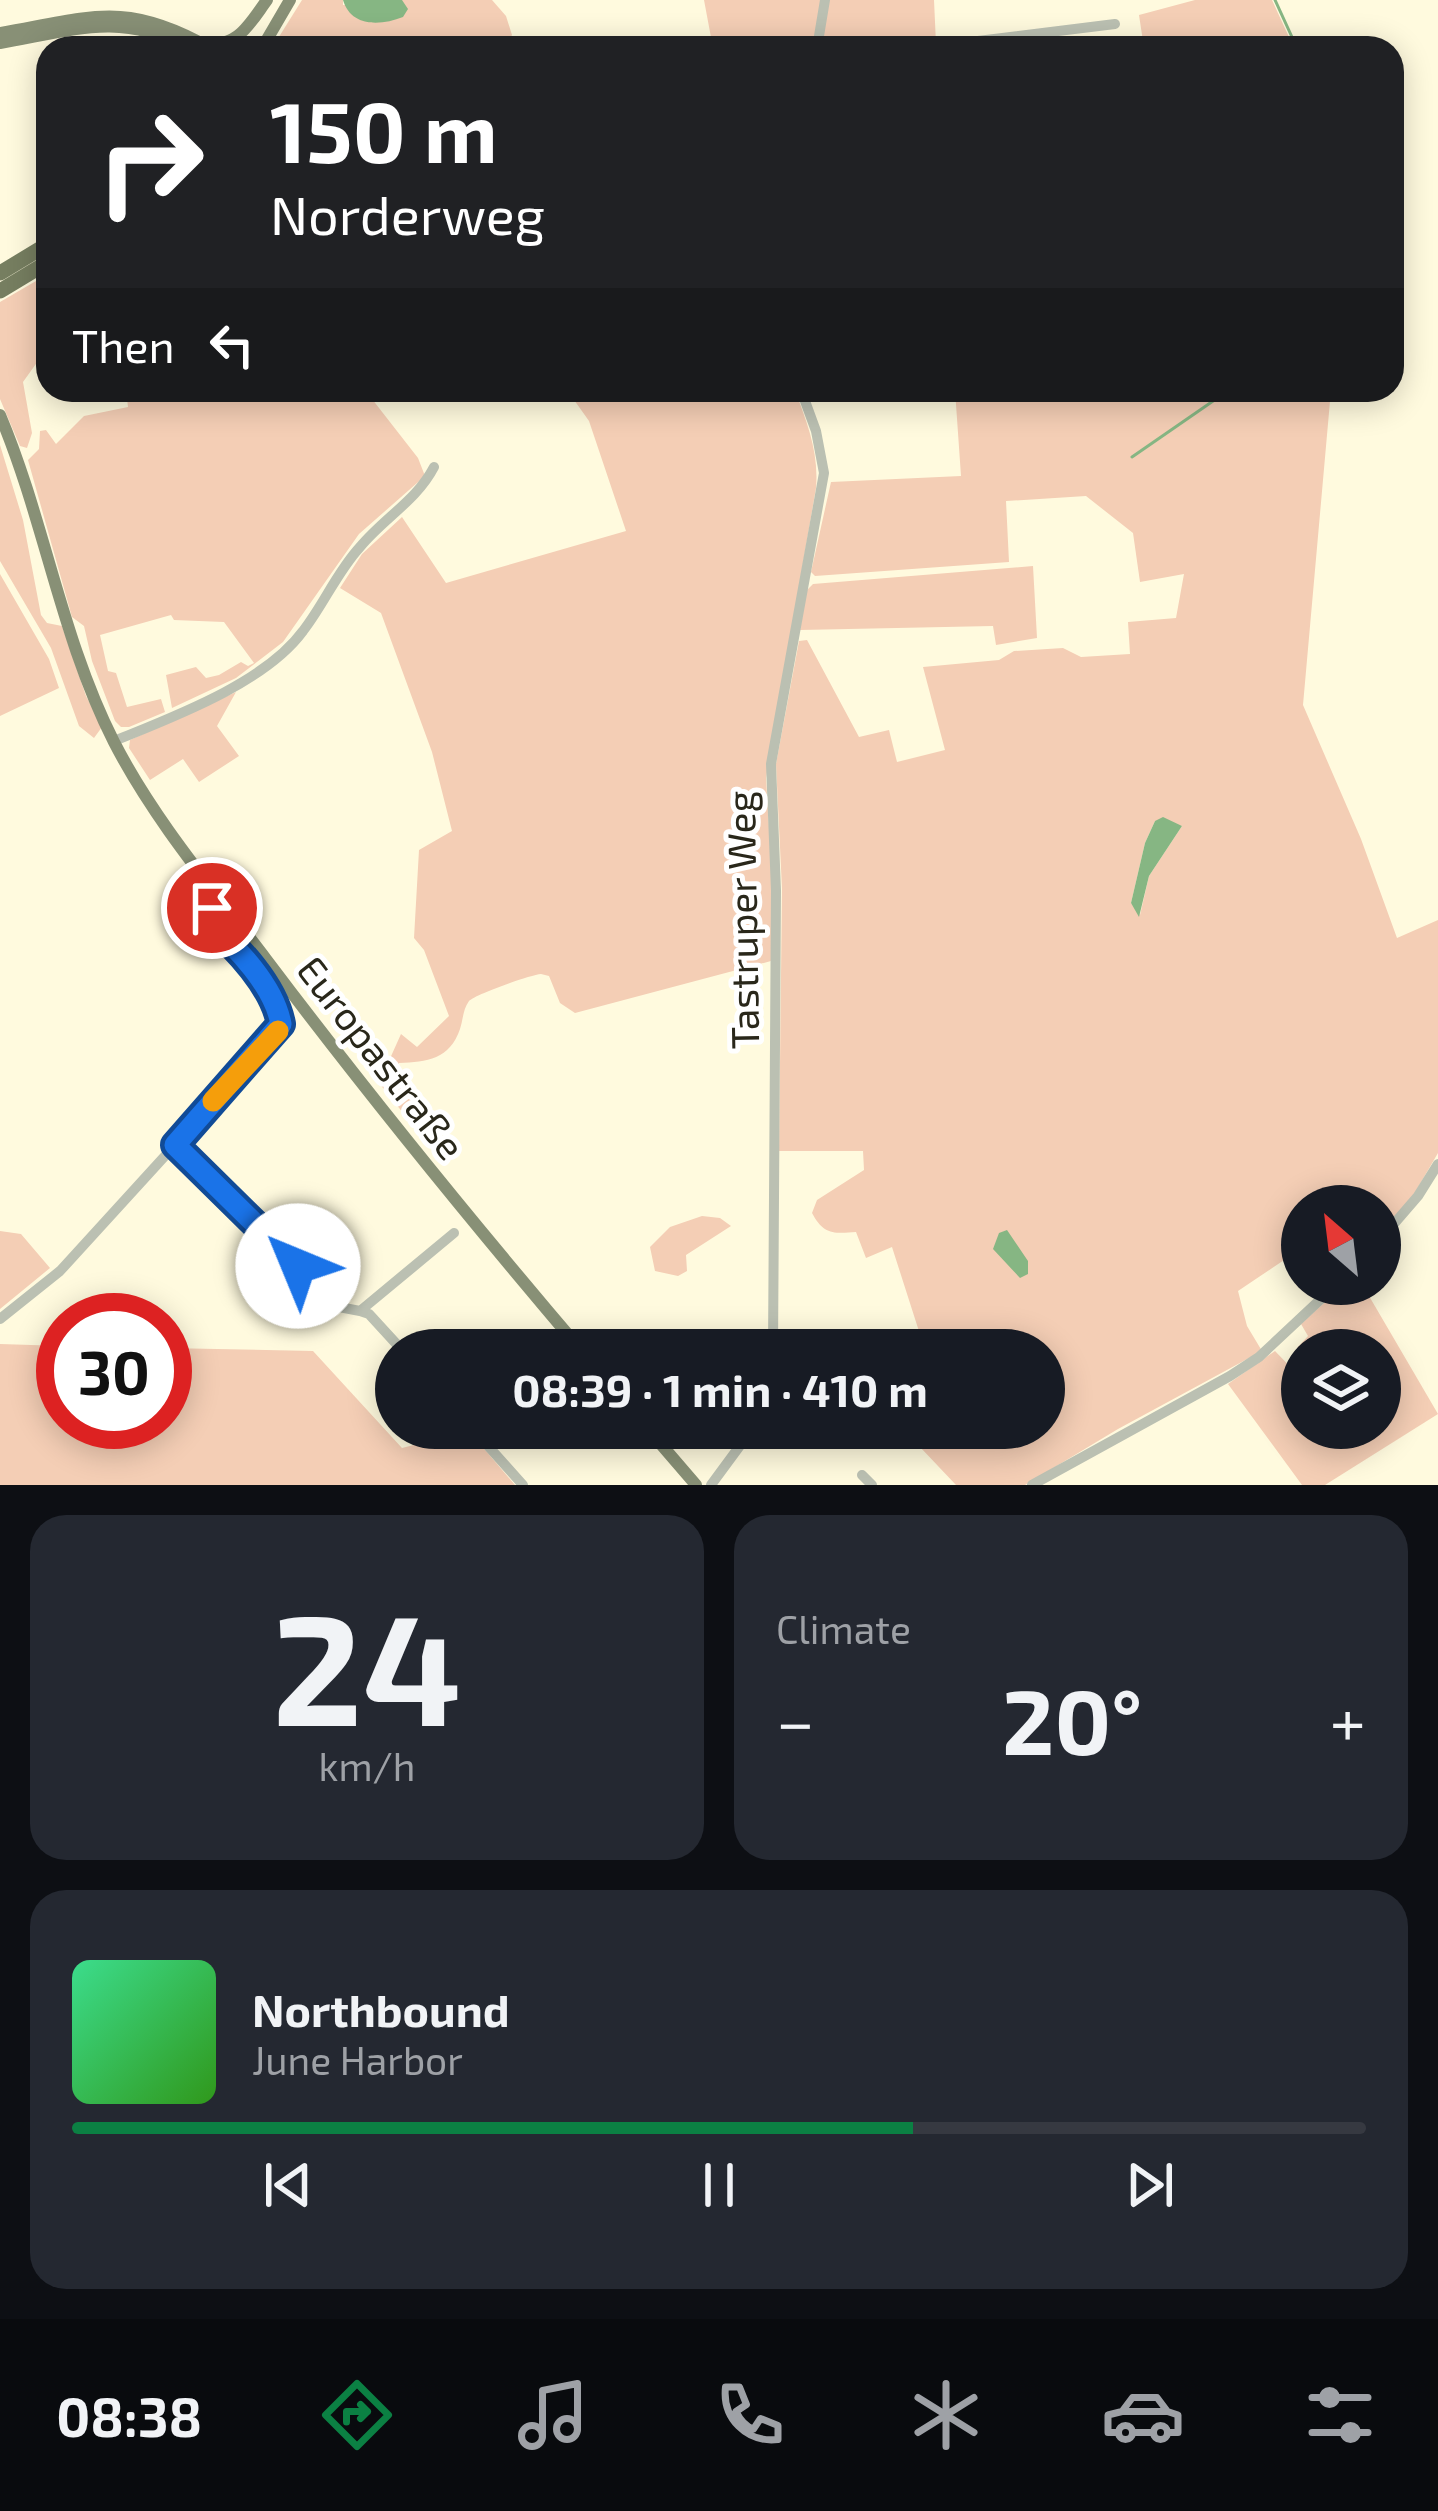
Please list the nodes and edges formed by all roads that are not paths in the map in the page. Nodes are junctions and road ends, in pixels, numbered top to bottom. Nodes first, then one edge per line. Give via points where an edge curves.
1 (268, 0) edge
2 (290, 0) edge
3 (825, 0) edge
4 (1115, 24) dead end
5 (0, 33) edge
6 (44, 36) edge
7 (162, 36) edge
8 (190, 36) edge
9 (238, 36) edge
10 (246, 36) edge
11 (269, 36) edge
12 (819, 36) edge
13 (1018, 36) edge
14 (36, 38) edge
15 (0, 44) edge
16 (36, 251) edge
17 (36, 269) edge
18 (0, 273) edge
19 (0, 291) edge
20 (805, 402) edge
21 (0, 415) edge
22 (434, 467) dead end
23 (114, 741) junction
24 (220, 899) junction
25 (175, 1145) junction
26 (1438, 1164) edge
27 (1401, 1212) edge
28 (454, 1233) dead end
29 (1315, 1305) edge
30 (360, 1310) junction
31 (0, 1318) edge
32 (383, 1329) edge
33 (562, 1329) edge
34 (773, 1329) edge
35 (491, 1449) edge
36 (665, 1449) edge
37 (738, 1449) edge
38 (523, 1485) edge
39 (696, 1485) edge
40 (711, 1485) edge
41 (1032, 1485) edge

1 - 9 main road
1 - 10 main road
2 - 11 main road
3 - 12 street
4 - 13 street
5 - 8 main road via 131,13
6 - 7 main road via 129,25
14 - 15 main road
16 - 18 highway
17 - 19 highway
20 - 34 street, Tastruper Weg via 823,494 772,764
21 - 23 main road, Europastraße via 81,667
22 - 23 street via 422,489 357,549 283,654 248,679
23 - 24 main road, Europastraße
24 - 25 street via 208,923 233,942 281,1024
24 - 33 main road, Europastraße
25 - 30 street via 339,1307
25 - 31 street via 59,1271
26 - 27 street
28 - 30 street
29 - 41 street via 1230,1376
30 - 32 street
35 - 38 street
36 - 39 main road
37 - 40 street

